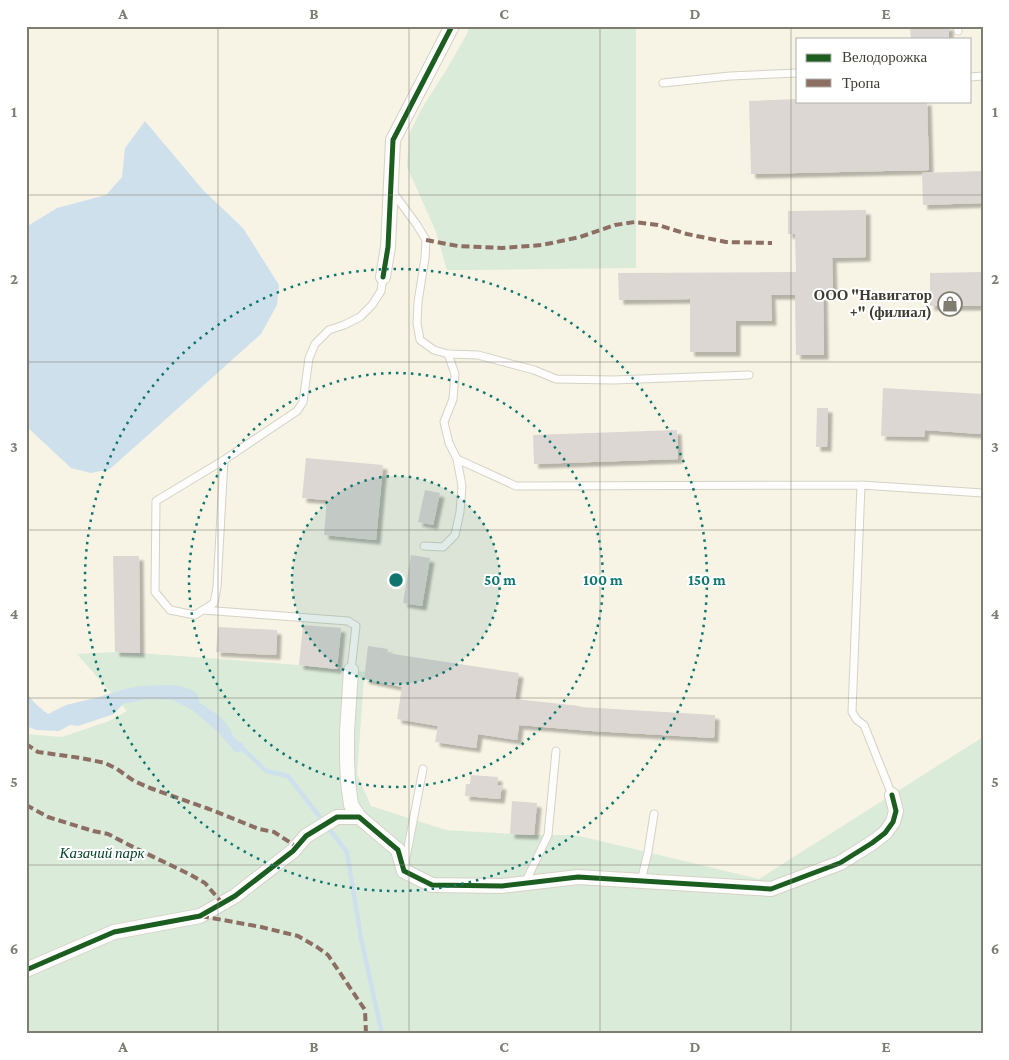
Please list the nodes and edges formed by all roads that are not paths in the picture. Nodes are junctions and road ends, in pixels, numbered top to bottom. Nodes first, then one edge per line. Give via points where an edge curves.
1 (452, 26) edge
2 (796, 73) edge
3 (663, 83) dead end
4 (390, 189) junction
5 (383, 277) joint
6 (448, 354) junction
7 (749, 375) dead end
8 (457, 459) junction
9 (224, 460) junction
10 (861, 485) junction
11 (983, 493) edge
12 (424, 546) dead end
13 (203, 610) junction
14 (351, 670) joint
15 (556, 752) dead end
16 (423, 769) dead end
17 (892, 795) joint
18 (654, 814) dead end
19 (359, 817) junction
20 (404, 870) junction
21 (641, 882) junction
22 (525, 883) junction
23 (26, 970) edge

1 - 4 street via 393,140
2 - 3 lane
4 - 5 street via 388,247
4 - 6 lane via 426,240 418,302 420,340 434,350
5 - 9 lane via 381,291 360,317 329,330 315,344 309,358 303,402 297,411
6 - 7 lane via 478,356 556,379
6 - 8 lane via 455,374 453,399 444,422
8 - 10 lane via 516,486
8 - 12 lane via 462,486 455,535 443,547
9 - 13 lane via 217,587 214,604
9 - 13 lane via 156,501 154,592 170,610 195,614
10 - 11 lane
10 - 17 lane via 852,712 864,725
13 - 14 lane via 348,621 356,626
14 - 19 street via 348,782 351,805
15 - 22 lane via 548,835
16 - 20 lane
17 - 21 street via 896,811 893,822 879,838 840,863 771,889
18 - 21 lane
19 - 20 street via 398,850
19 - 23 street via 337,817 306,836 293,851 235,896 200,916 114,932
20 - 22 street via 432,885 502,886
21 - 22 street via 578,877

